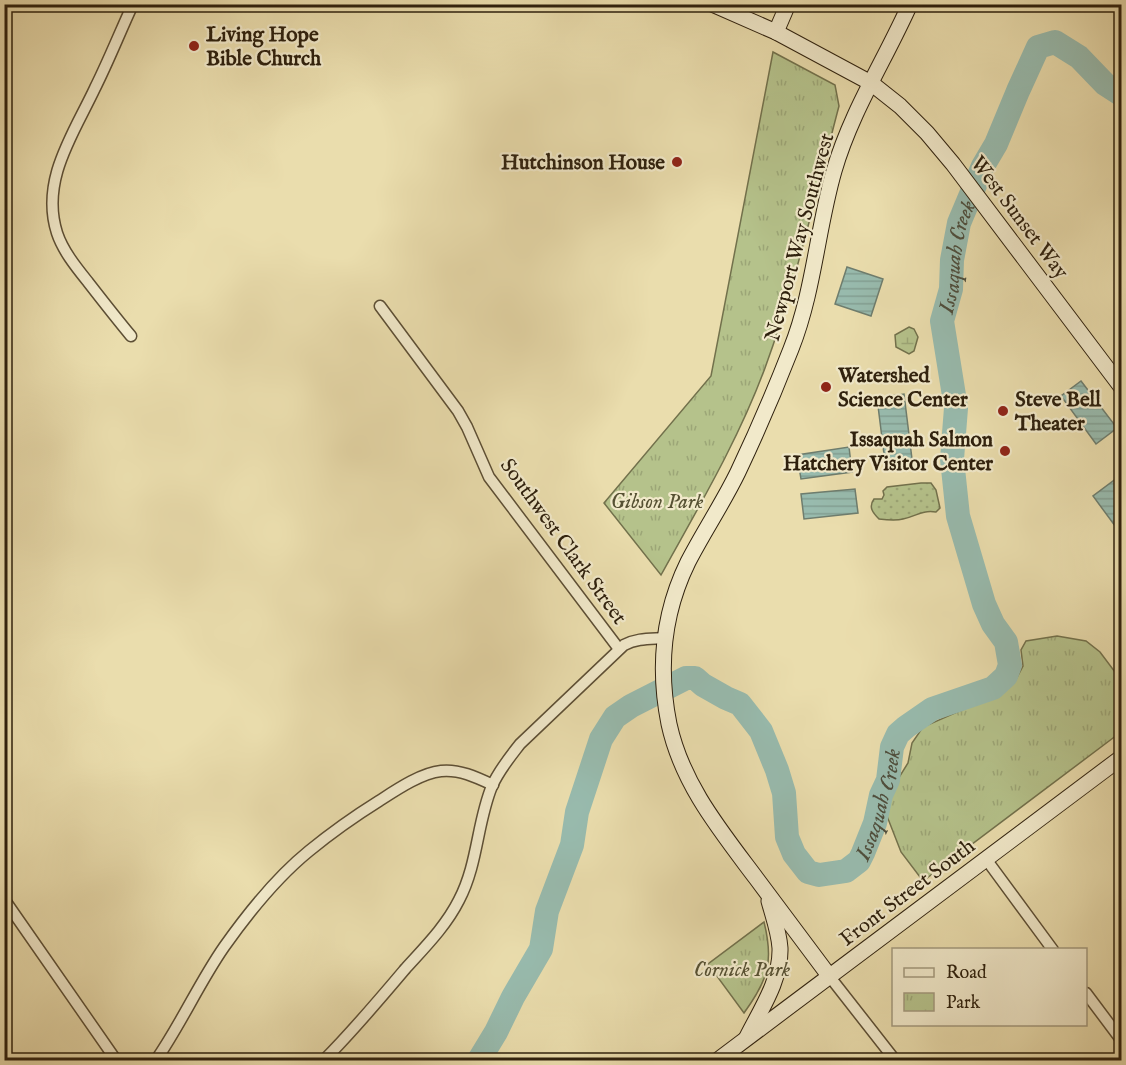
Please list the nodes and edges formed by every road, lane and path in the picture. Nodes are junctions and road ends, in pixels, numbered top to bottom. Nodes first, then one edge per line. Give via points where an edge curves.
1 (133, 4) edge
2 (712, 4) edge
3 (788, 4) edge
4 (910, 4) edge
5 (776, 32) junction
6 (871, 83) junction
7 (380, 306) dead end
8 (130, 336) dead end
9 (1122, 388) edge
10 (664, 638) junction
11 (619, 650) junction
12 (1122, 757) edge
13 (493, 785) junction
14 (986, 859) junction
15 (767, 892) junction
16 (4, 899) edge
17 (1052, 948) edge
18 (830, 977) junction
19 (1087, 994) edge
20 (745, 1040) junction
21 (1122, 1041) edge
22 (116, 1060) edge
23 (156, 1060) edge
24 (324, 1060) edge
25 (718, 1060) edge
26 (895, 1060) edge

1 - 8 street via 60,159 51,198 57,234 65,251
2 - 5 street, West Sunset Way
3 - 5 street
4 - 6 street, Newport Way Southwest
5 - 6 street, West Sunset Way
6 - 9 street, West Sunset Way via 900,105 937,144
6 - 10 street, Newport Way Southwest via 834,170 807,297 792,346 737,474 687,564
7 - 11 street, Southwest Clark Street via 458,411 489,477
10 - 11 street via 635,640
10 - 15 street, Newport Way Southwest via 666,708 688,779 706,811
11 - 13 street via 520,744
12 - 14 street, Front Street South
13 - 23 street via 452,770 429,774 394,791 308,852 243,920
13 - 24 street via 473,861 450,916
14 - 17 street
14 - 18 street, Front Street South
15 - 18 street, Newport Way Southwest
15 - 20 street via 779,939 779,963 772,987
16 - 22 street
18 - 20 street, Front Street South
18 - 26 street
19 - 21 street
20 - 25 street, Front Street South

